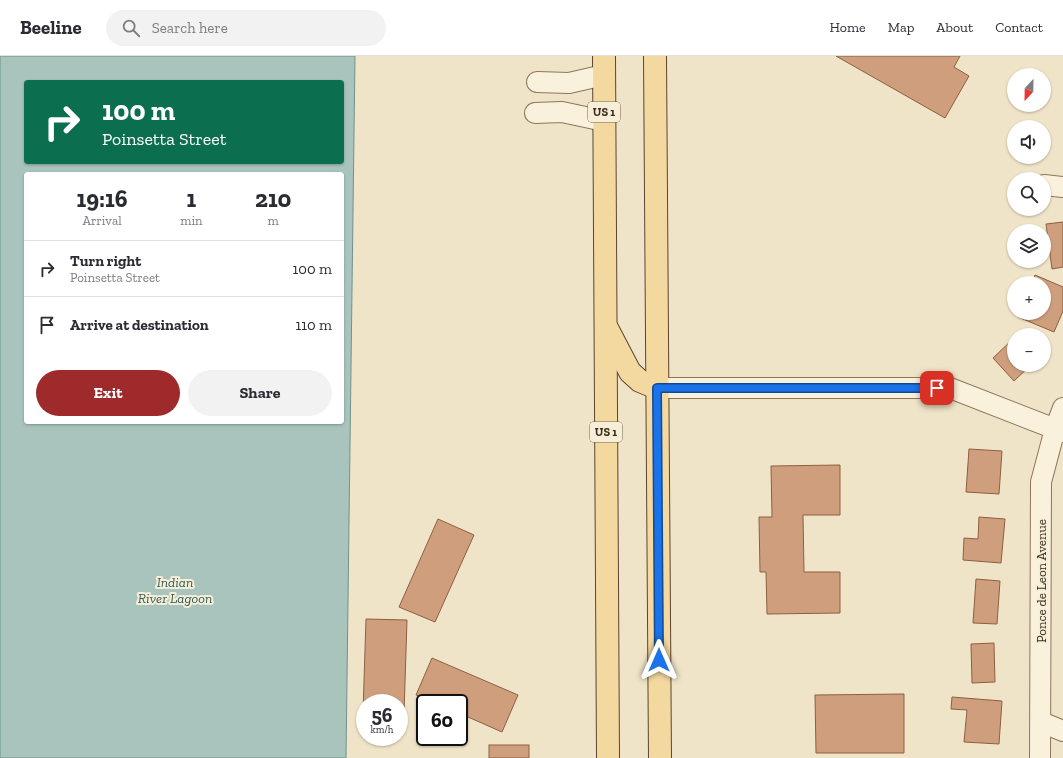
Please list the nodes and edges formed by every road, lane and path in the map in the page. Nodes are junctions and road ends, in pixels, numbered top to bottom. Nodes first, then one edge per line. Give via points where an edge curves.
1 (655, 56) edge
2 (604, 66) edge
3 (537, 82) dead end
4 (535, 113) dead end
5 (604, 121) junction
6 (1051, 186) edge
7 (1063, 187) edge
8 (606, 326) junction
9 (657, 388) junction
10 (1063, 408) edge
11 (1059, 430) edge
12 (1041, 722) junction
13 (1063, 731) edge
14 (608, 758) edge
15 (660, 758) edge
16 (1040, 758) edge

1 - 9 main road
2 - 3 street via 569,83
2 - 5 main road, US 1
4 - 5 street via 562,112
5 - 8 main road, US 1
6 - 7 street
8 - 9 main road via 630,372 640,381
8 - 14 main road, US 1
9 - 11 street via 950,388
9 - 15 main road
10 - 11 street, Ponce de Leon Avenue
11 - 12 street, Ponce de Leon Avenue via 1040,482
12 - 13 street
12 - 16 street, Ponce de Leon Avenue

